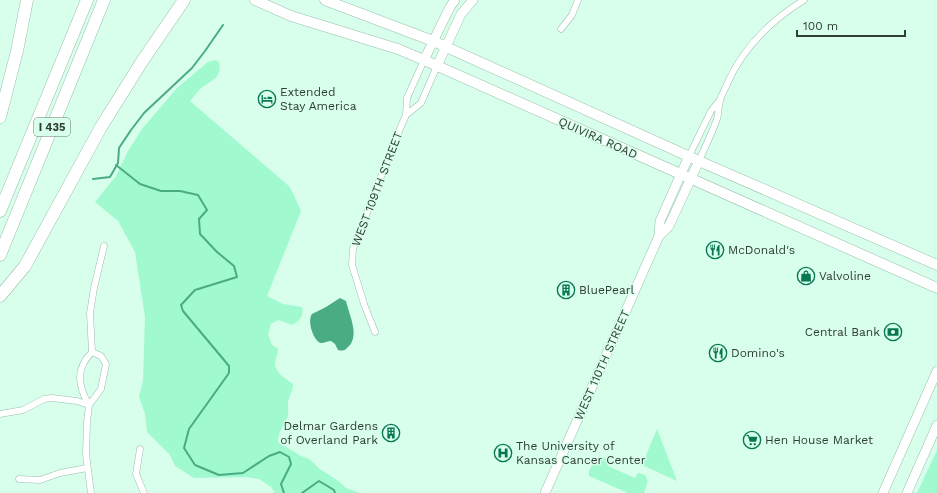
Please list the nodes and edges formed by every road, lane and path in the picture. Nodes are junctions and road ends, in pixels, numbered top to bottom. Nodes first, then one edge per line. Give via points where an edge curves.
1 (27, 0) edge
2 (87, 0) edge
3 (104, 0) edge
4 (184, 0) edge
5 (255, 0) edge
6 (325, 0) edge
7 (473, 0) edge
8 (578, 0) edge
9 (804, 0) edge
10 (452, 3) edge
11 (461, 14) junction
12 (562, 29) dead end
13 (433, 41) junction
14 (446, 47) junction
15 (424, 60) junction
16 (437, 66) junction
17 (719, 101) junction
18 (406, 116) junction
19 (0, 117) edge
20 (689, 156) junction
21 (699, 161) junction
22 (686, 176) junction
23 (0, 210) edge
24 (104, 246) dead end
25 (0, 254) edge
26 (937, 265) edge
27 (937, 288) edge
28 (0, 296) edge
29 (375, 332) dead end
30 (92, 352) junction
31 (937, 371) edge
32 (89, 405) junction
33 (0, 414) edge
34 (937, 425) edge
35 (140, 449) dead end
36 (87, 468) junction
37 (19, 479) dead end
38 (91, 493) edge
39 (144, 493) edge
40 (544, 493) edge
41 (883, 493) edge
42 (907, 493) edge

1 - 19 highway
2 - 23 highway, I 435
3 - 25 highway, I 435
4 - 28 highway via 101,127 25,266
5 - 15 main road, QUIVIRA ROAD via 291,16 398,49
6 - 13 main road, QUIVIRA ROAD
7 - 11 street, WEST 109TH STREET
8 - 12 street
9 - 17 street, WEST 110TH STREET via 787,10 756,38 736,66
10 - 11 street
10 - 13 street, WEST 109TH STREET
11 - 14 street, WEST 109TH STREET
13 - 14 main road, QUIVIRA ROAD
13 - 15 street, WEST 109TH STREET
14 - 16 street, WEST 109TH STREET
14 - 20 main road, QUIVIRA ROAD
15 - 16 main road, QUIVIRA ROAD
15 - 18 street, WEST 109TH STREET via 407,98
16 - 18 street, WEST 109TH STREET via 421,103
16 - 22 main road, QUIVIRA ROAD
17 - 20 street, WEST 110TH STREET via 710,111
17 - 21 street, WEST 110TH STREET via 718,118
18 - 29 street, WEST 109TH STREET via 353,248 352,265
20 - 21 main road, QUIVIRA ROAD
20 - 22 street, WEST 110TH STREET
21 - 22 street, WEST 110TH STREET
21 - 26 main road, QUIVIRA ROAD
22 - 27 main road, QUIVIRA ROAD
22 - 40 street, WEST 110TH STREET via 660,221 659,236
24 - 30 street via 90,313
30 - 32 street via 84,360 80,386
30 - 32 street via 102,356 106,364 101,388
31 - 41 street
32 - 33 street via 52,398 44,399 23,410
32 - 36 street
34 - 42 street
35 - 39 street via 136,474
36 - 37 street via 40,480
36 - 38 street

